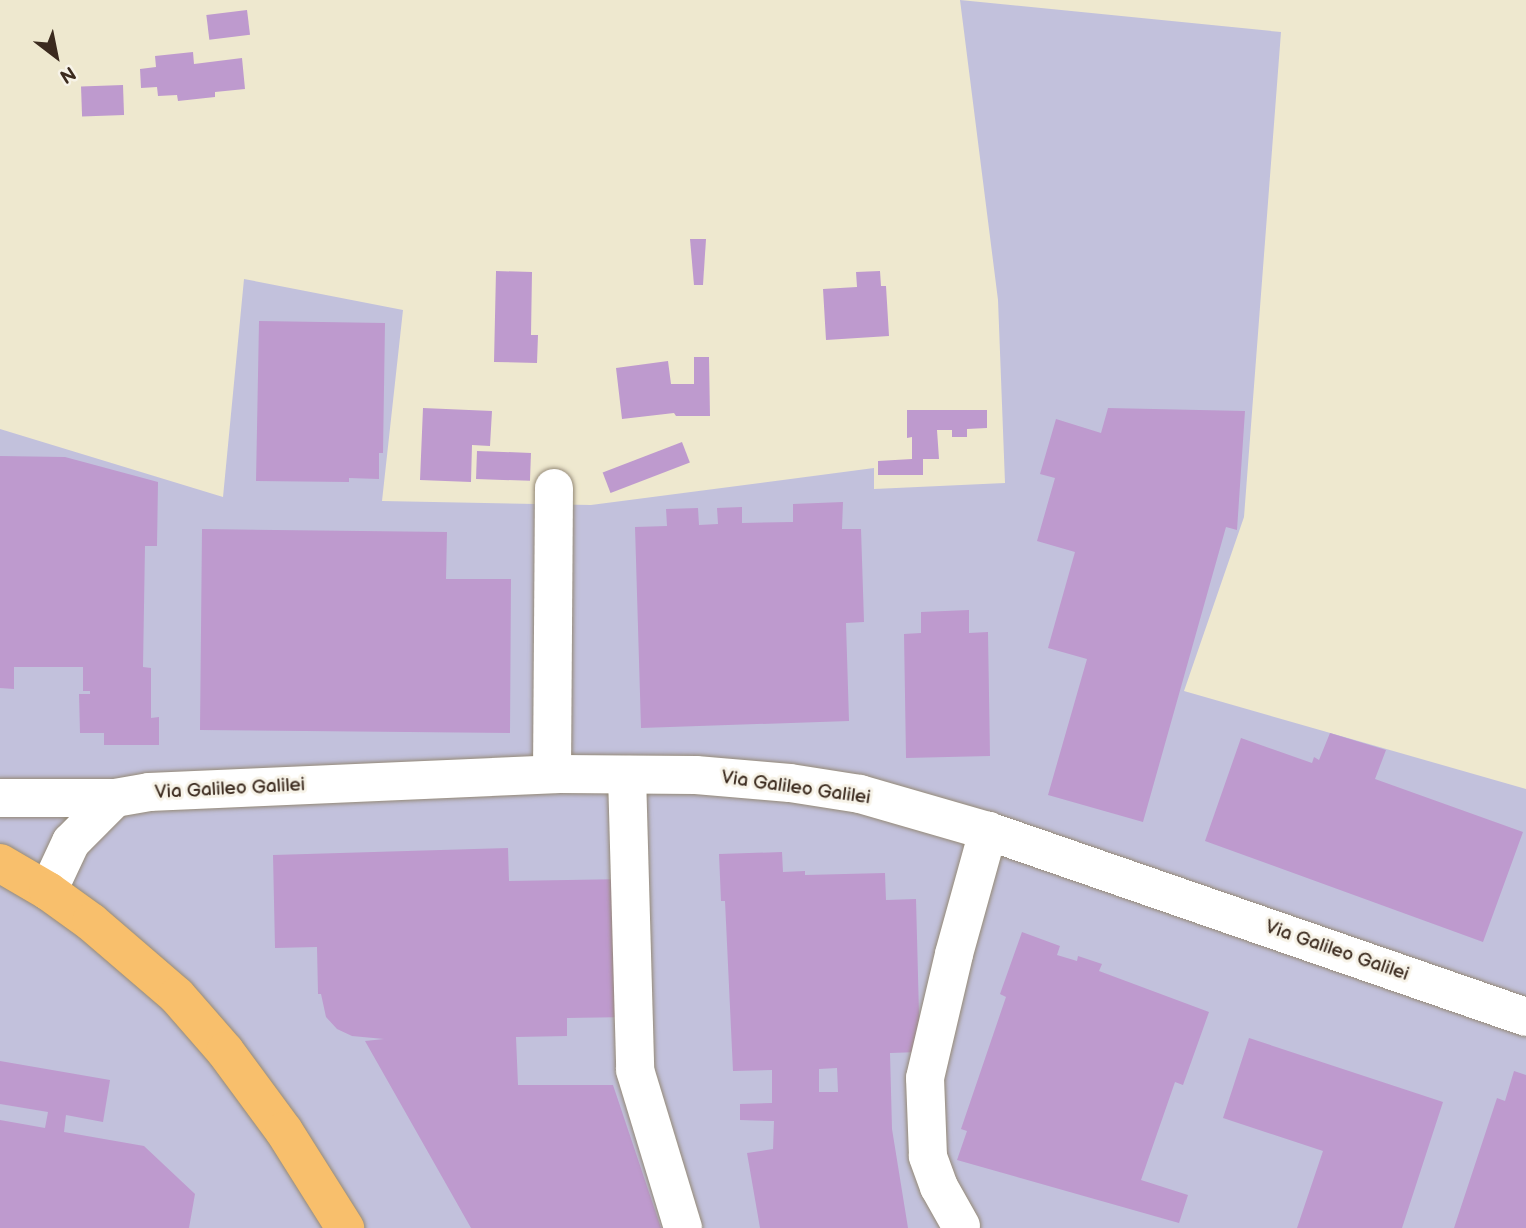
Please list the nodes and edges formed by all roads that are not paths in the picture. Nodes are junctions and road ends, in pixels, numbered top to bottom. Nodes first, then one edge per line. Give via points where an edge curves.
1 (554, 488) dead end
2 (552, 774) junction
3 (628, 775) junction
4 (0, 798) edge
5 (39, 798) junction
6 (115, 798) junction
7 (0, 822) edge
8 (988, 831) junction
9 (0, 863) edge
10 (48, 891) junction
11 (1526, 1017) edge
12 (961, 1226) dead end
13 (345, 1228) edge
14 (683, 1228) edge

1 - 2 street
2 - 3 street, Via Galileo Galilei
2 - 6 street, Via Galileo Galilei via 149,792
3 - 8 street, Via Galileo Galilei via 696,775 837,790
3 - 14 street via 635,1070
4 - 5 street, Via Galileo Galilei
5 - 6 street, Via Galileo Galilei
5 - 7 street via 9,812
6 - 10 street via 71,842
8 - 11 street, Via Galileo Galilei
8 - 12 street via 925,1078 928,1156
9 - 10 main road
10 - 13 main road via 177,996 284,1131

